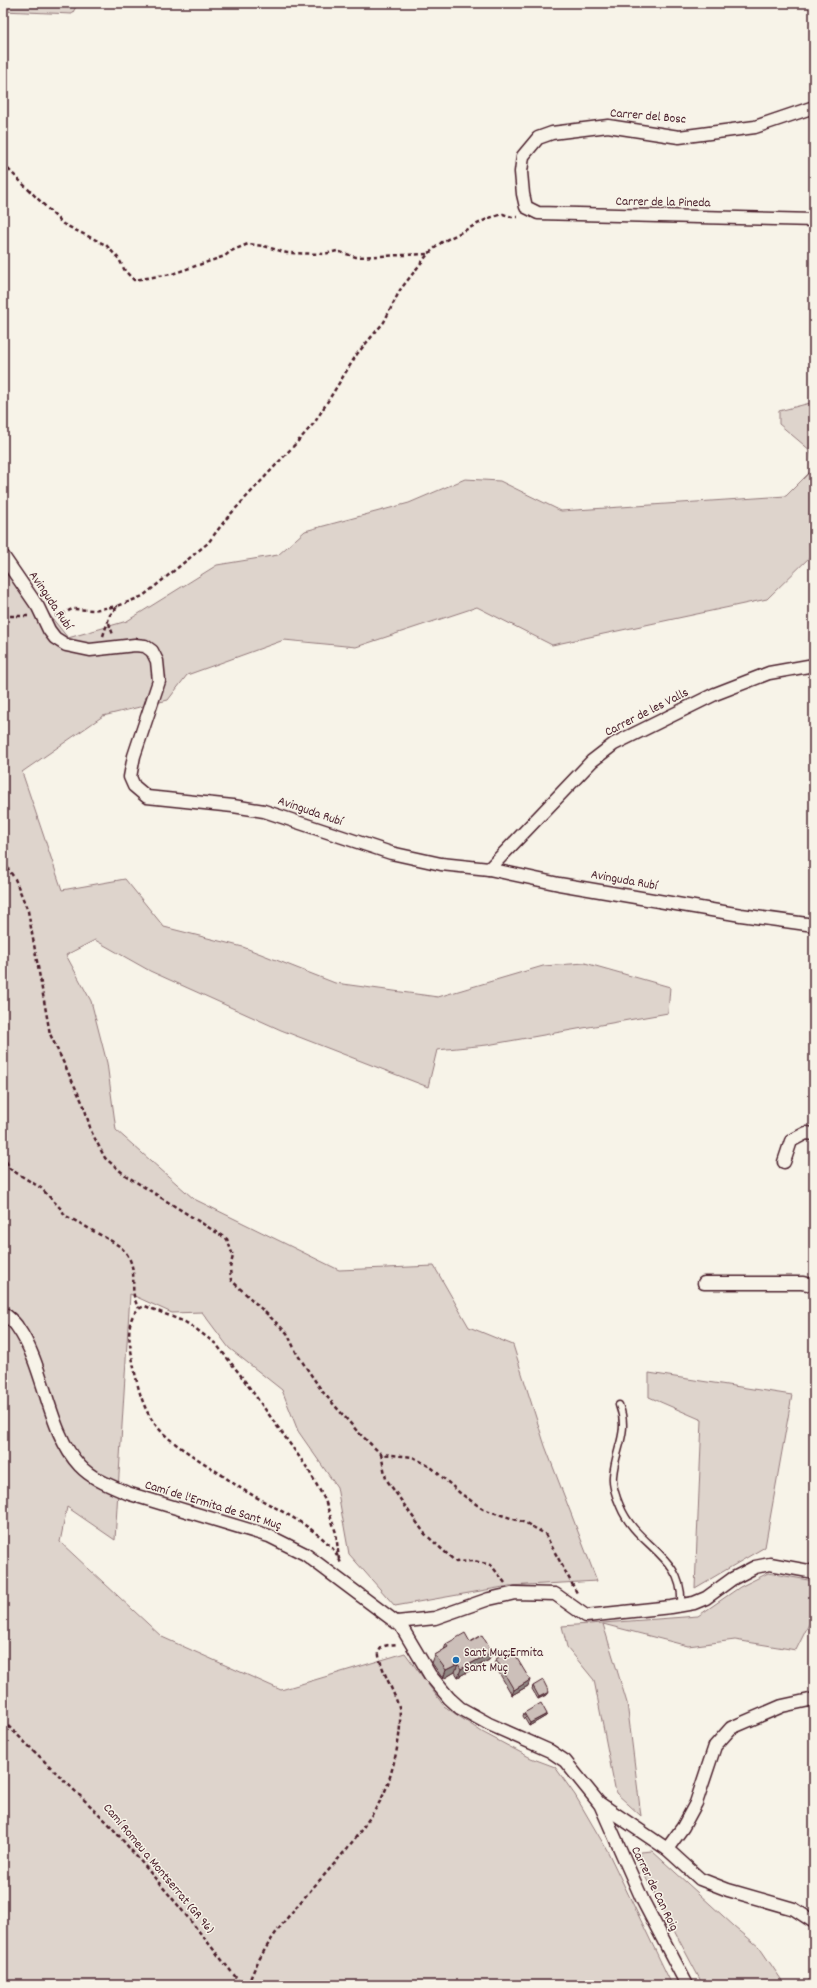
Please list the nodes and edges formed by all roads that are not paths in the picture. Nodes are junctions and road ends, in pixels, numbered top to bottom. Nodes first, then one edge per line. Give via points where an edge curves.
1 (814, 107) edge
2 (538, 214) joint
3 (814, 220) edge
4 (3, 556) edge
5 (814, 665) edge
6 (489, 869) junction
7 (814, 925) edge
8 (814, 1134) edge
9 (784, 1162) dead end
10 (704, 1283) dead end
11 (814, 1285) edge
12 (3, 1313) edge
13 (619, 1405) dead end
14 (814, 1572) edge
15 (681, 1606) junction
16 (397, 1622) junction
17 (814, 1699) edge
18 (599, 1803) junction
19 (667, 1849) junction
20 (814, 1922) edge
21 (687, 1985) edge

1 - 2 street, Carrer del Bosc via 755,127 679,137 608,126 552,133 538,138 523,156 521,172 526,207
2 - 3 street, Carrer de la Pineda
4 - 6 street, Avinguda Rubí via 55,638 66,646 90,650 135,645 145,646 152,651 157,662 159,681 134,756 130,777 134,786 147,797 264,811 391,853 442,864
5 - 6 street, Carrer de les Valls via 769,673 715,694 614,744 592,761
6 - 7 street, Avinguda Rubí via 559,884
8 - 9 street via 806,1133 791,1142
10 - 11 street
12 - 16 street, Camí de l'Ermita de Sant Muç via 18,1327 36,1364 71,1456 87,1472 104,1483 146,1500 246,1528 288,1544
13 - 15 lane via 625,1425 613,1477 614,1492 629,1524 673,1568 681,1585
14 - 15 street via 770,1564 732,1579 706,1598
15 - 16 street via 586,1616 556,1594 510,1594 435,1618
16 - 18 street, Camí de l'Ermita de Sant Muç via 430,1675 460,1708 550,1751 572,1768
17 - 19 street via 782,1706 730,1728 715,1746 696,1803
18 - 19 street
18 - 21 street, Carrer de Can Roig via 643,1901
19 - 20 street via 700,1879 794,1909

